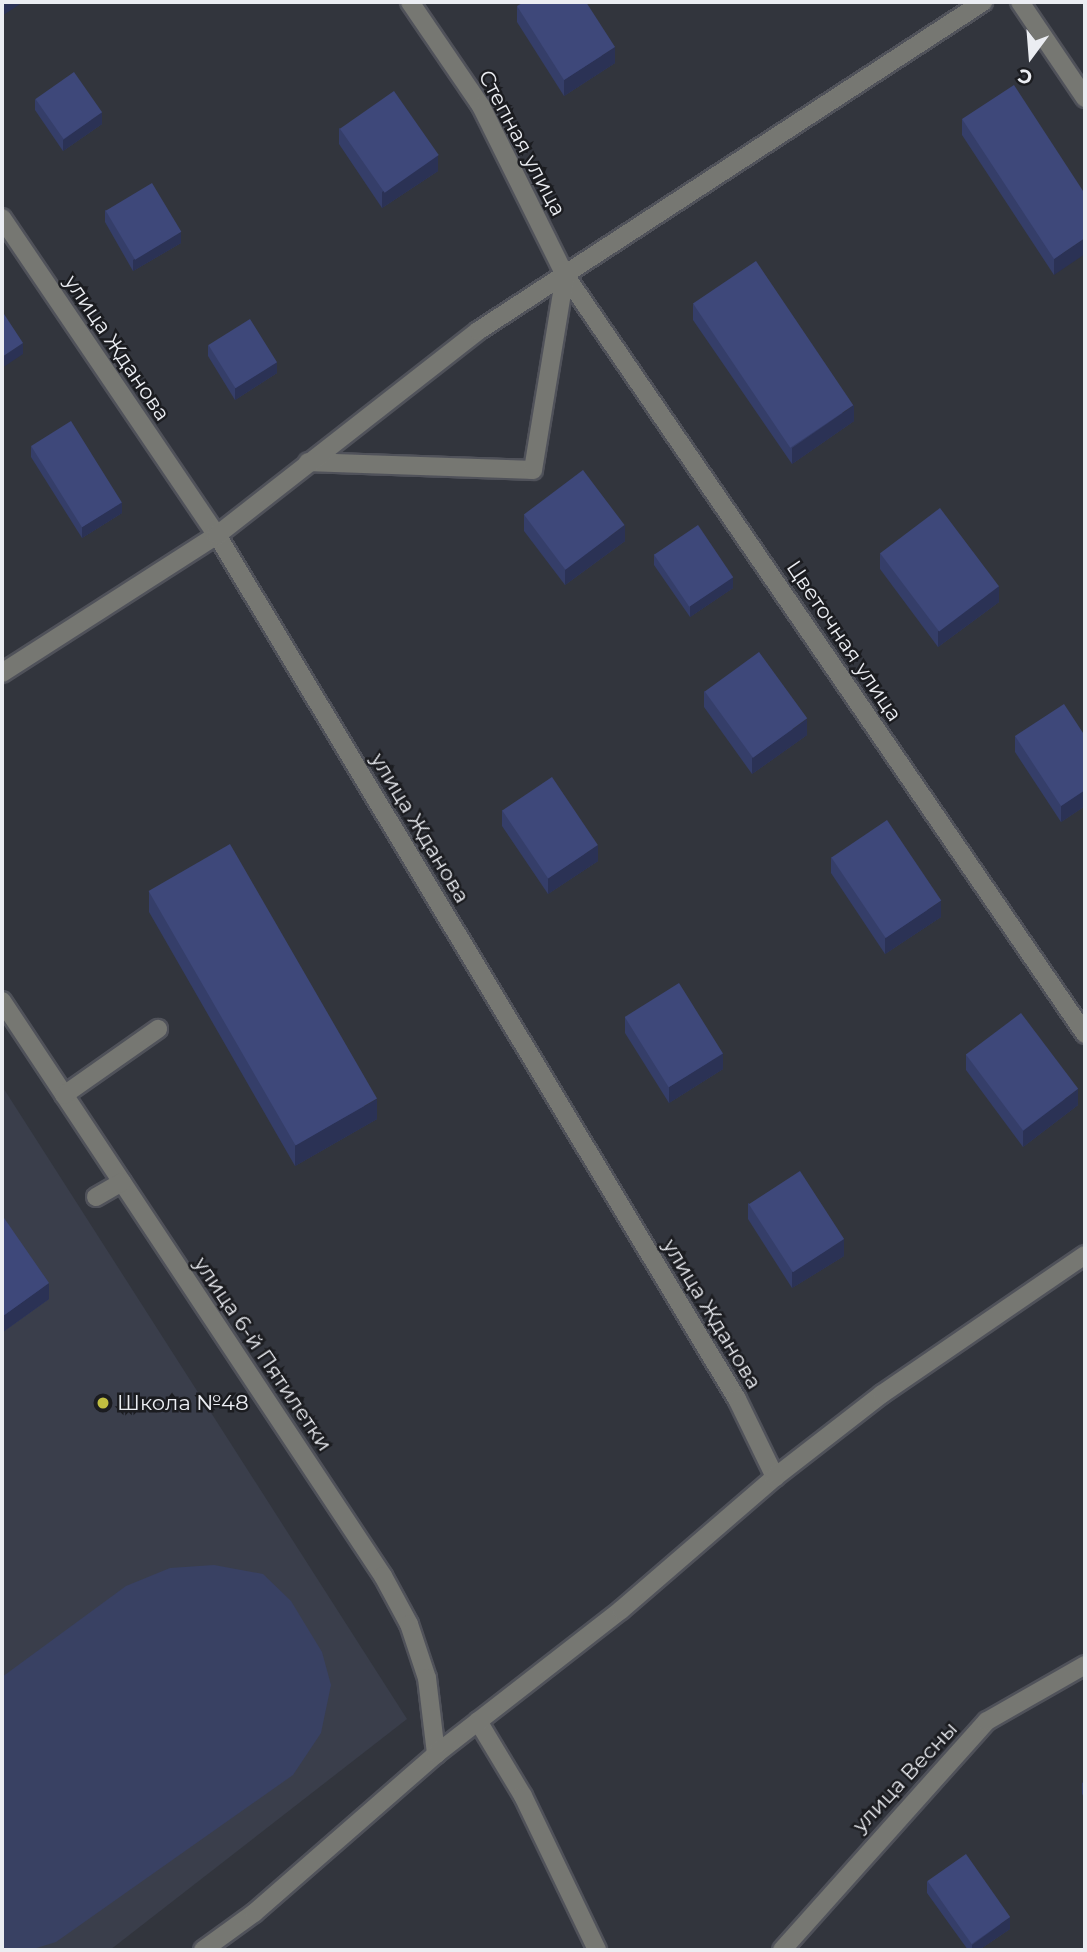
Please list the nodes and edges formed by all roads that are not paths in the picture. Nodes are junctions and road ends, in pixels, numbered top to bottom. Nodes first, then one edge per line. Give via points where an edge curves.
1 (410, 2) edge
2 (983, 2) edge
3 (1020, 2) edge
4 (1085, 98) edge
5 (2, 218) edge
6 (565, 275) junction
7 (308, 462) junction
8 (217, 536) junction
9 (2, 673) edge
10 (2, 1001) edge
11 (158, 1029) dead end
12 (1085, 1034) edge
13 (64, 1095) junction
14 (122, 1182) junction
15 (96, 1197) dead end
16 (1085, 1255) edge
17 (775, 1476) junction
18 (1085, 1665) edge
19 (478, 1721) junction
20 (436, 1754) junction
21 (203, 1950) edge
22 (597, 1950) edge
23 (782, 1950) edge

1 - 6 street, Степная улица via 481,106
2 - 6 street
3 - 4 street
5 - 8 street, улица Жданова
6 - 7 street via 478,331
6 - 7 street via 533,470
6 - 12 street, Цветочная улица
7 - 8 street
8 - 9 street
8 - 17 street, улица Жданова via 730,1387
10 - 13 street, улица 6-й Пятилетки
11 - 13 street
13 - 14 street, улица 6-й Пятилетки
14 - 15 street
14 - 20 street, улица 6-й Пятилетки via 383,1576 409,1625 427,1678
16 - 17 street via 882,1394
17 - 19 street via 621,1609
18 - 23 street, улица Весны via 987,1721
19 - 20 street
19 - 22 street via 523,1796
20 - 21 street via 254,1913

